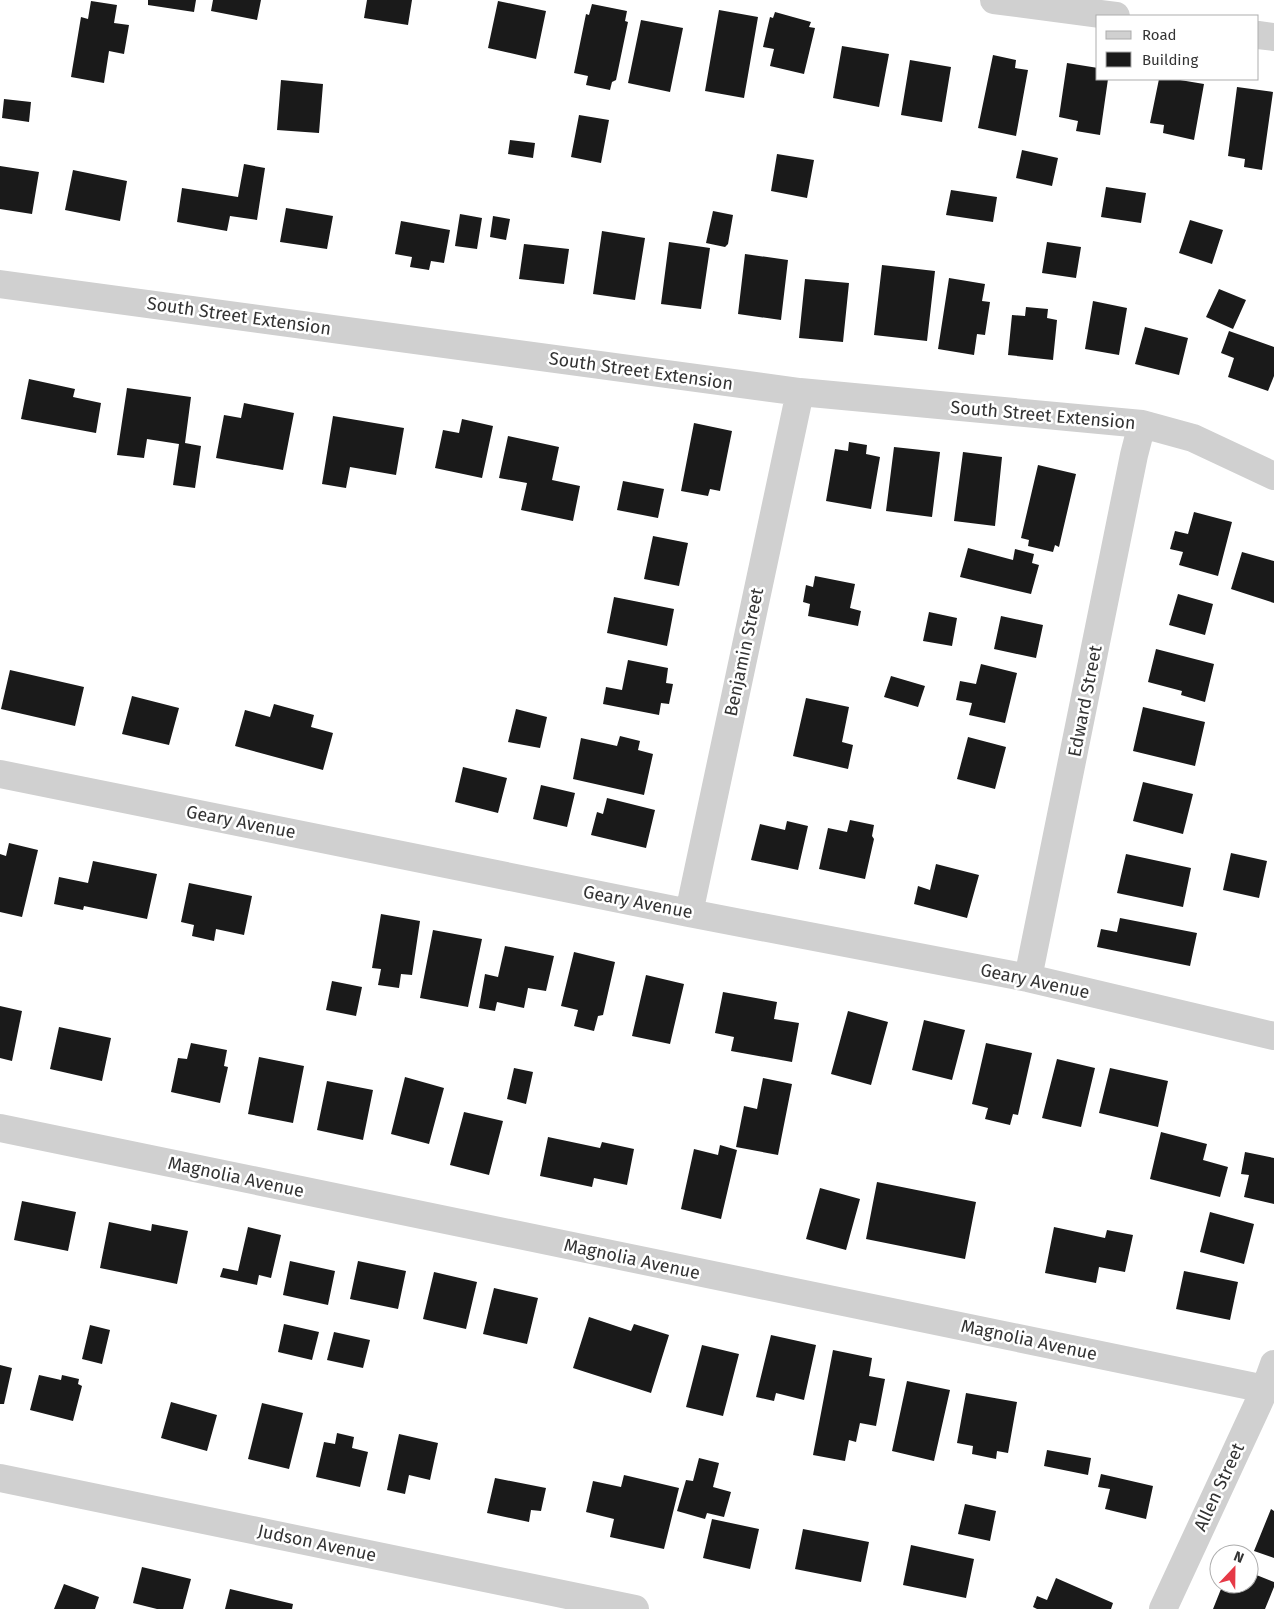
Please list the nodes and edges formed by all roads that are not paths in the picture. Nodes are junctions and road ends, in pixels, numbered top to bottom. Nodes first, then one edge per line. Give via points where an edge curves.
1 (994, 0) edge
2 (1108, 15) edge
3 (1259, 35) edge
4 (1274, 37) edge
5 (0, 284) edge
6 (800, 392) junction
7 (1142, 424) junction
8 (1274, 476) edge
9 (0, 774) edge
10 (689, 913) junction
11 (1028, 978) junction
12 (1274, 1036) edge
13 (0, 1128) edge
14 (1269, 1377) edge
15 (0, 1478) edge
16 (635, 1609) edge
17 (1163, 1609) edge

1 - 2 street
3 - 4 street
5 - 6 street, South Street Extension
6 - 7 street, South Street Extension
6 - 10 street, Benjamin Street
7 - 8 street, South Street Extension via 1193,438
7 - 11 street, Edward Street
9 - 10 street, Geary Avenue
10 - 11 street, Geary Avenue
11 - 12 street, Geary Avenue
13 - 14 street, Magnolia Avenue
14 - 17 street, Allen Street
15 - 16 street, Judson Avenue

